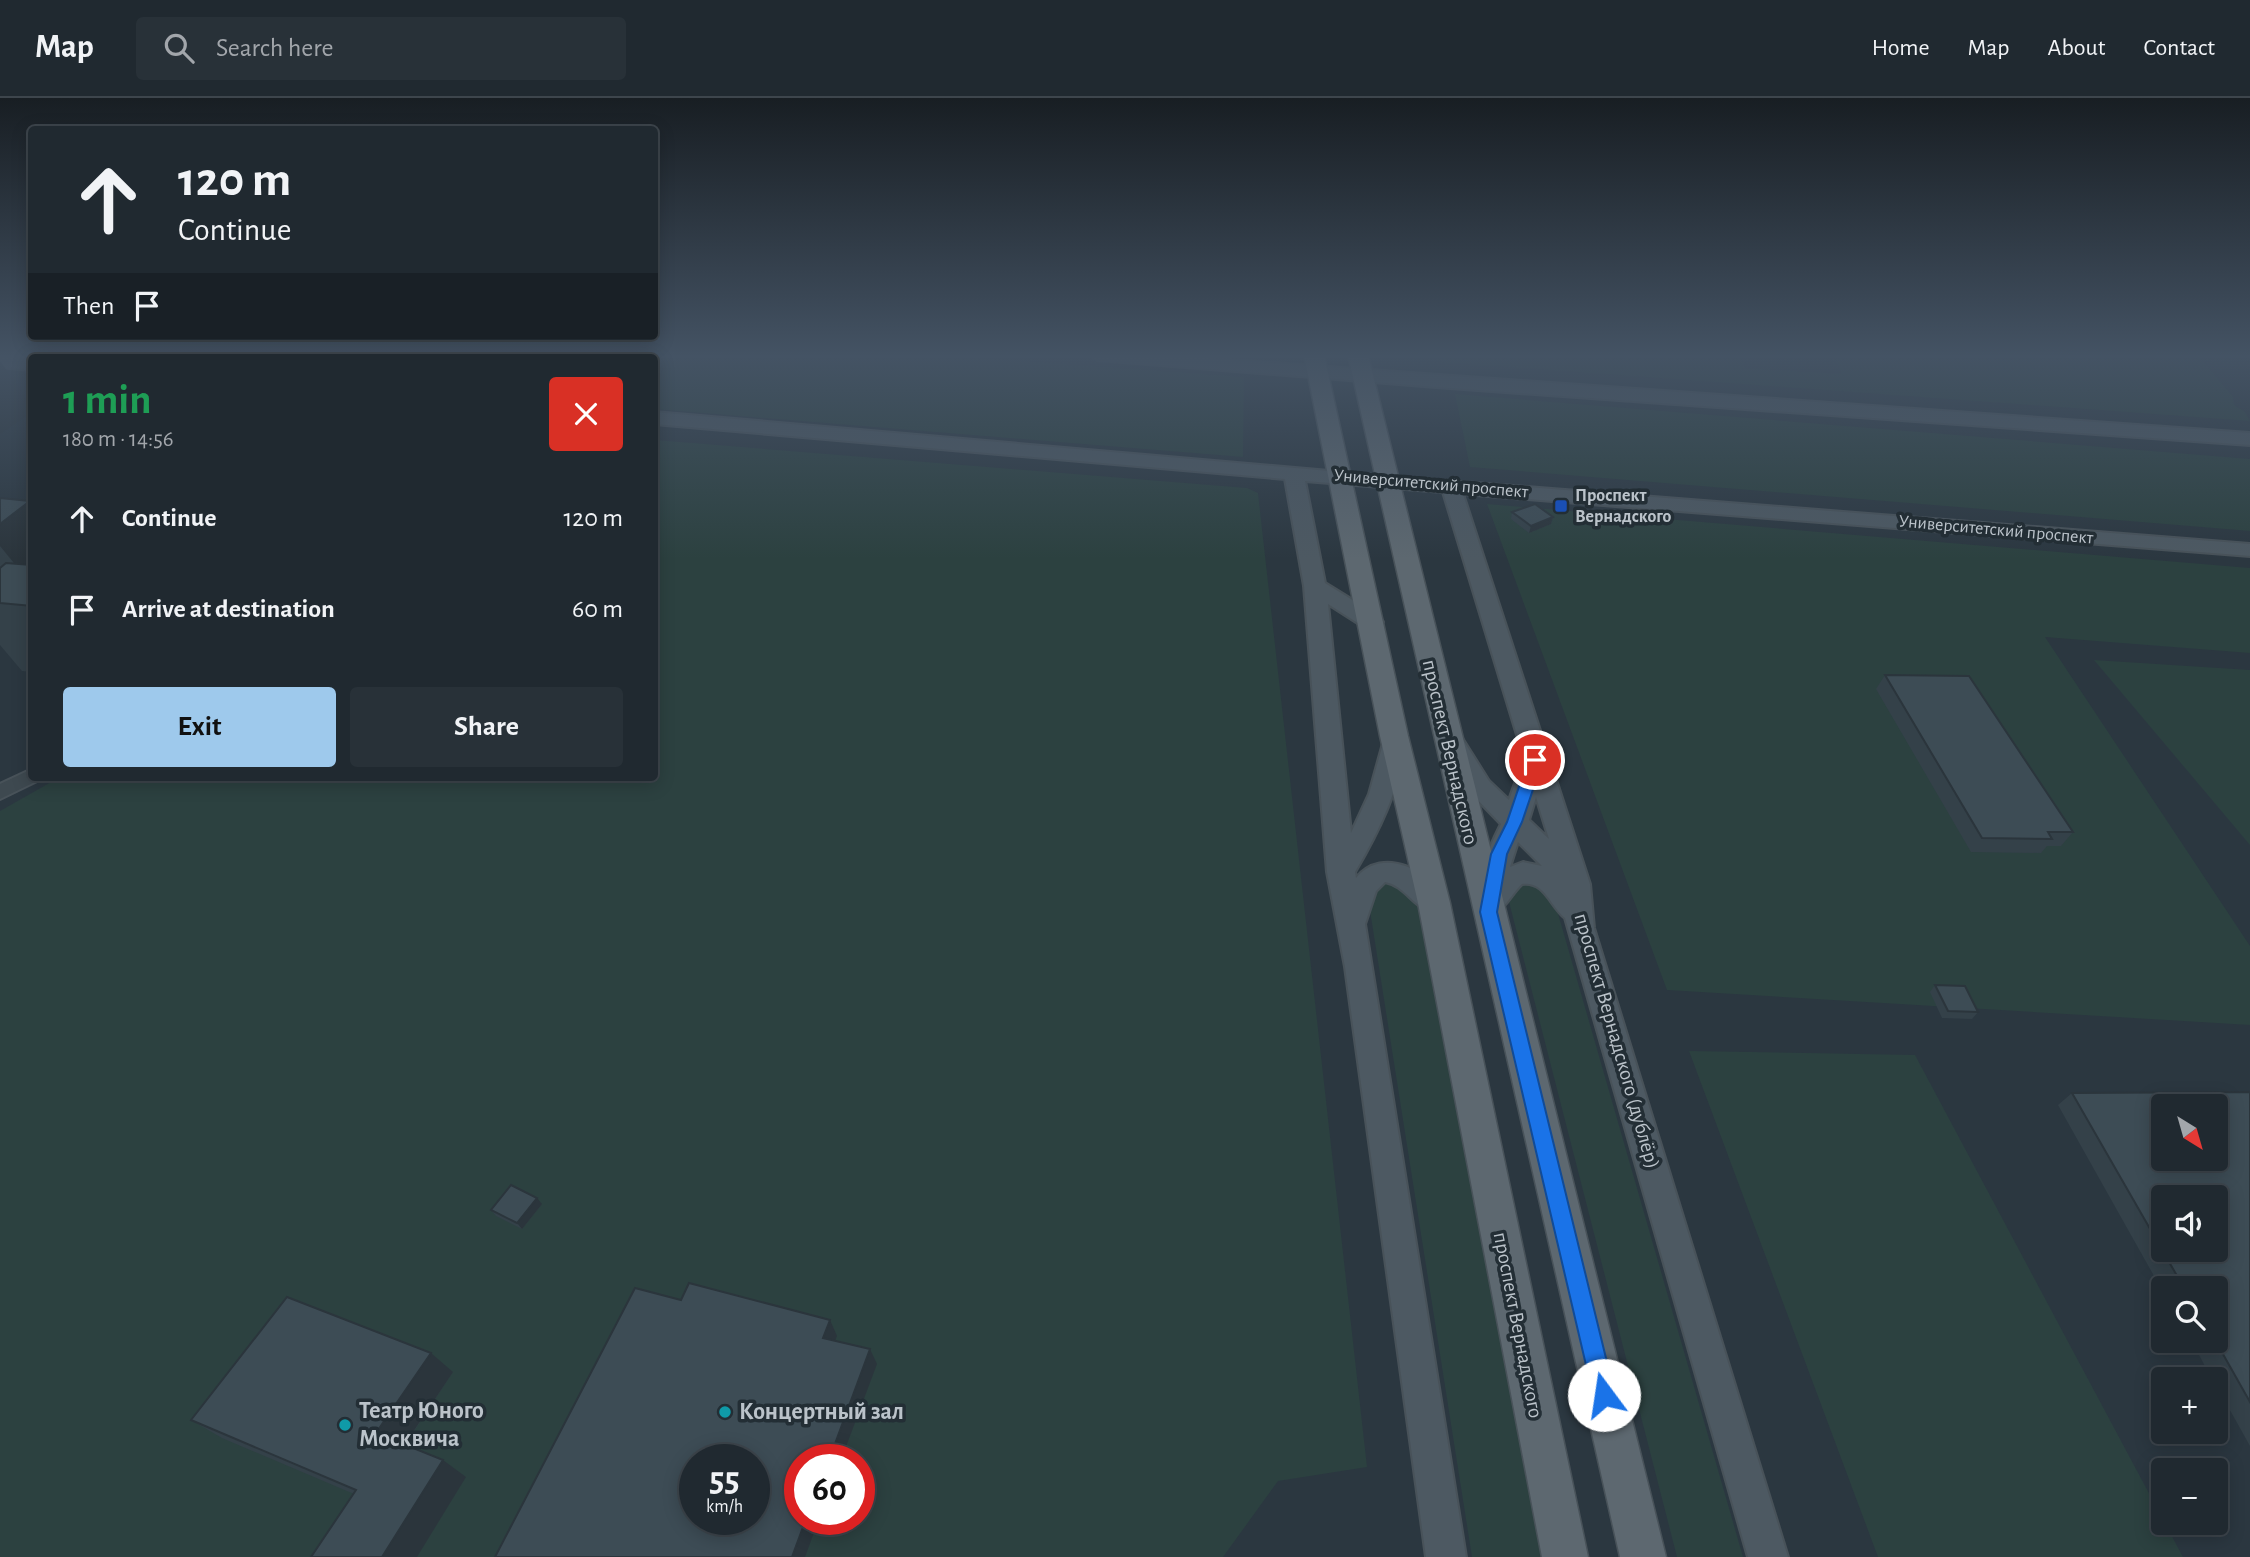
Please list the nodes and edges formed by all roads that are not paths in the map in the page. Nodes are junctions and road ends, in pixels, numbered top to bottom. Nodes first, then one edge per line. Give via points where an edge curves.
1 (714, 423) edge
2 (1327, 423) edge
3 (1373, 423) edge
4 (2059, 423) edge
5 (2250, 439) edge
6 (1294, 472) junction
7 (1338, 476) junction
8 (1386, 482) junction
9 (1451, 487) junction
10 (2250, 550) edge
11 (1315, 586) junction
12 (1372, 622) junction
13 (1445, 730) junction
14 (1394, 736) junction
15 (1535, 760) junction
16 (28, 777) edge
17 (0, 792) edge
18 (1514, 822) junction
19 (1341, 872) junction
20 (1576, 884) junction
21 (1434, 903) junction
22 (1489, 912) junction
23 (1352, 923) junction
24 (1580, 928) junction
25 (1446, 1557) edge
26 (1565, 1557) edge
27 (1643, 1557) edge
28 (1768, 1557) edge

1 - 6 main road, Университетский проспект
2 - 7 main road, проспект Вернадского
3 - 8 main road, проспект Вернадского
4 - 5 main road
6 - 7 main road, Университетский проспект
6 - 11 main road
7 - 8 main road, Университетский проспект
7 - 12 main road, проспект Вернадского
8 - 9 main road, Университетский проспект
8 - 13 main road, проспект Вернадского
9 - 10 main road, Университетский проспект
9 - 15 main road, проспект Вернадского (дублёр)
11 - 12 main road
11 - 19 main road
12 - 14 main road, проспект Вернадского
13 - 18 main road via 1480,787
13 - 22 main road, проспект Вернадского
14 - 19 main road via 1382,799
14 - 21 main road, проспект Вернадского
15 - 18 main road
15 - 20 main road, проспект Вернадского (дублёр)
16 - 17 street
18 - 20 main road
18 - 22 main road via 1499,854
19 - 23 main road
20 - 24 main road, проспект Вернадского (дублёр)
21 - 23 main road via 1404,875 1390,870 1376,873 1358,895
21 - 26 main road, проспект Вернадского
22 - 24 main road via 1500,886 1511,875 1526,872 1556,887
22 - 27 main road, проспект Вернадского
23 - 25 main road
24 - 28 main road, проспект Вернадского (дублёр)

